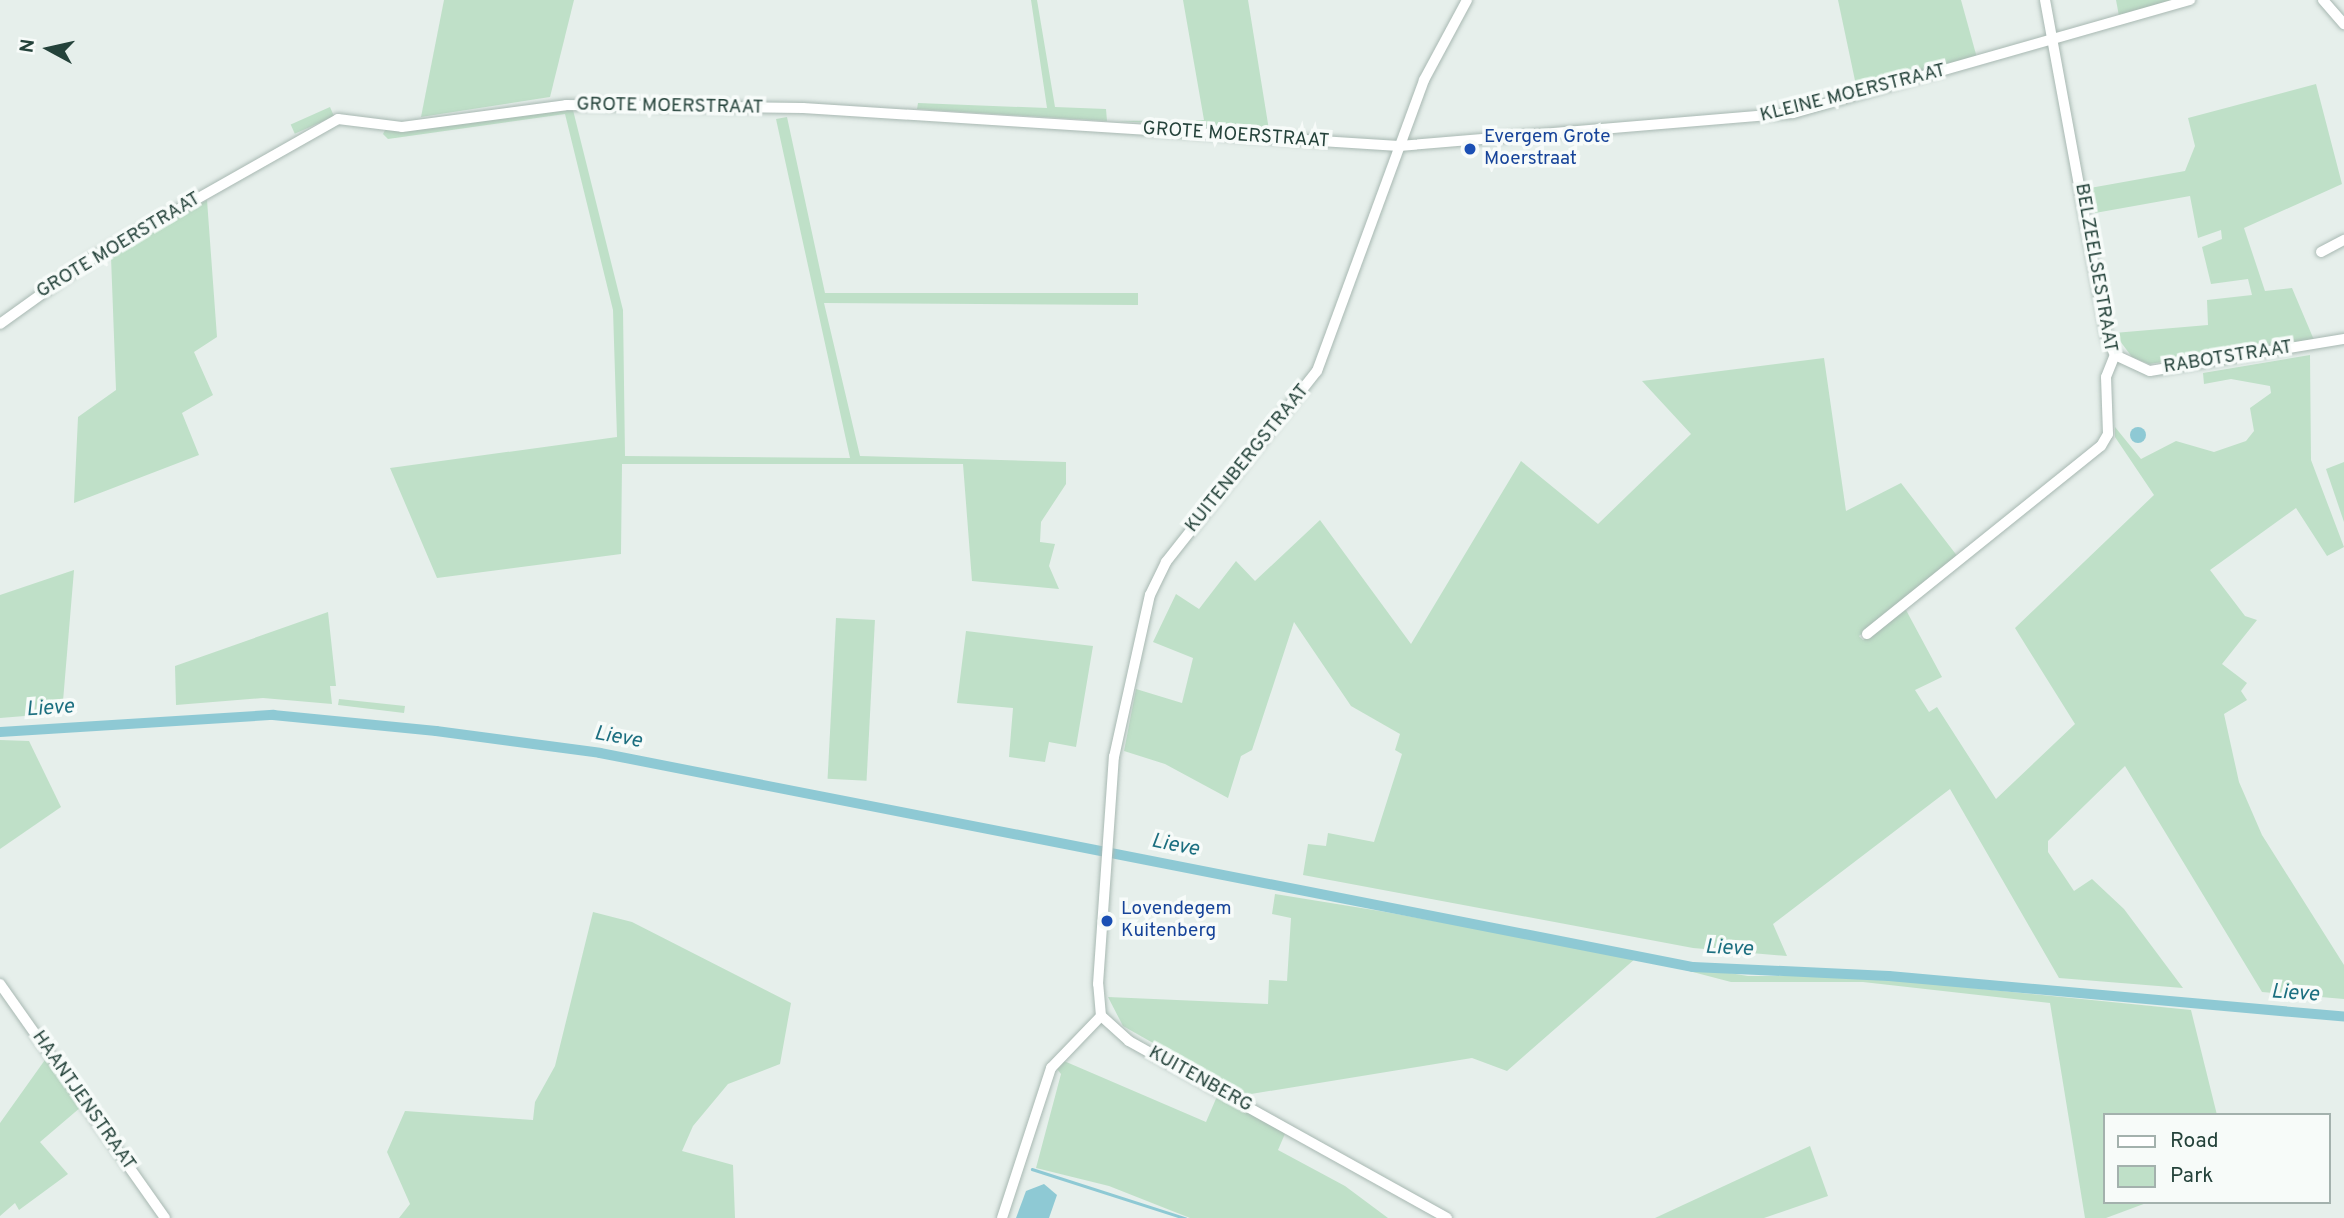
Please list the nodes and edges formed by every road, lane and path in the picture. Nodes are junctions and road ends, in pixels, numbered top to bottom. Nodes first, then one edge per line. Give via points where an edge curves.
1 (1466, 0) edge
2 (2045, 0) edge
3 (2190, 0) edge
4 (2323, 0) edge
5 (2344, 24) edge
6 (2052, 40) junction
7 (1399, 146) junction
8 (2344, 240) edge
9 (2321, 252) dead end
10 (0, 324) edge
11 (2344, 339) edge
12 (2115, 355) junction
13 (1867, 634) dead end
14 (0, 984) edge
15 (1101, 1016) junction
16 (165, 1218) edge
17 (1002, 1218) edge
18 (1447, 1218) edge

1 - 7 street, KUITENBERGSTRAAT via 1424,80
2 - 6 street, BELZEELSESTRAAT
3 - 6 street, KLEINE MOERSTRAAT
4 - 5 street
6 - 7 street, KLEINE MOERSTRAAT via 1793,113
6 - 12 street, BELZEELSESTRAAT
7 - 10 street, GROTE MOERSTRAAT via 803,108 566,105 402,127 338,119 58,279
7 - 15 street, KUITENBERGSTRAAT via 1317,371 1166,562 1150,595 1126,688 1105,853
8 - 9 street
11 - 12 street, RABOTSTRAAT via 2150,371
12 - 13 street, BELZEELSESTRAAT via 2106,377 2108,434 2101,446
14 - 16 street, HAANTJENSTRAAT
15 - 17 street via 1051,1069
15 - 18 street, KUITENBERG via 1129,1041

